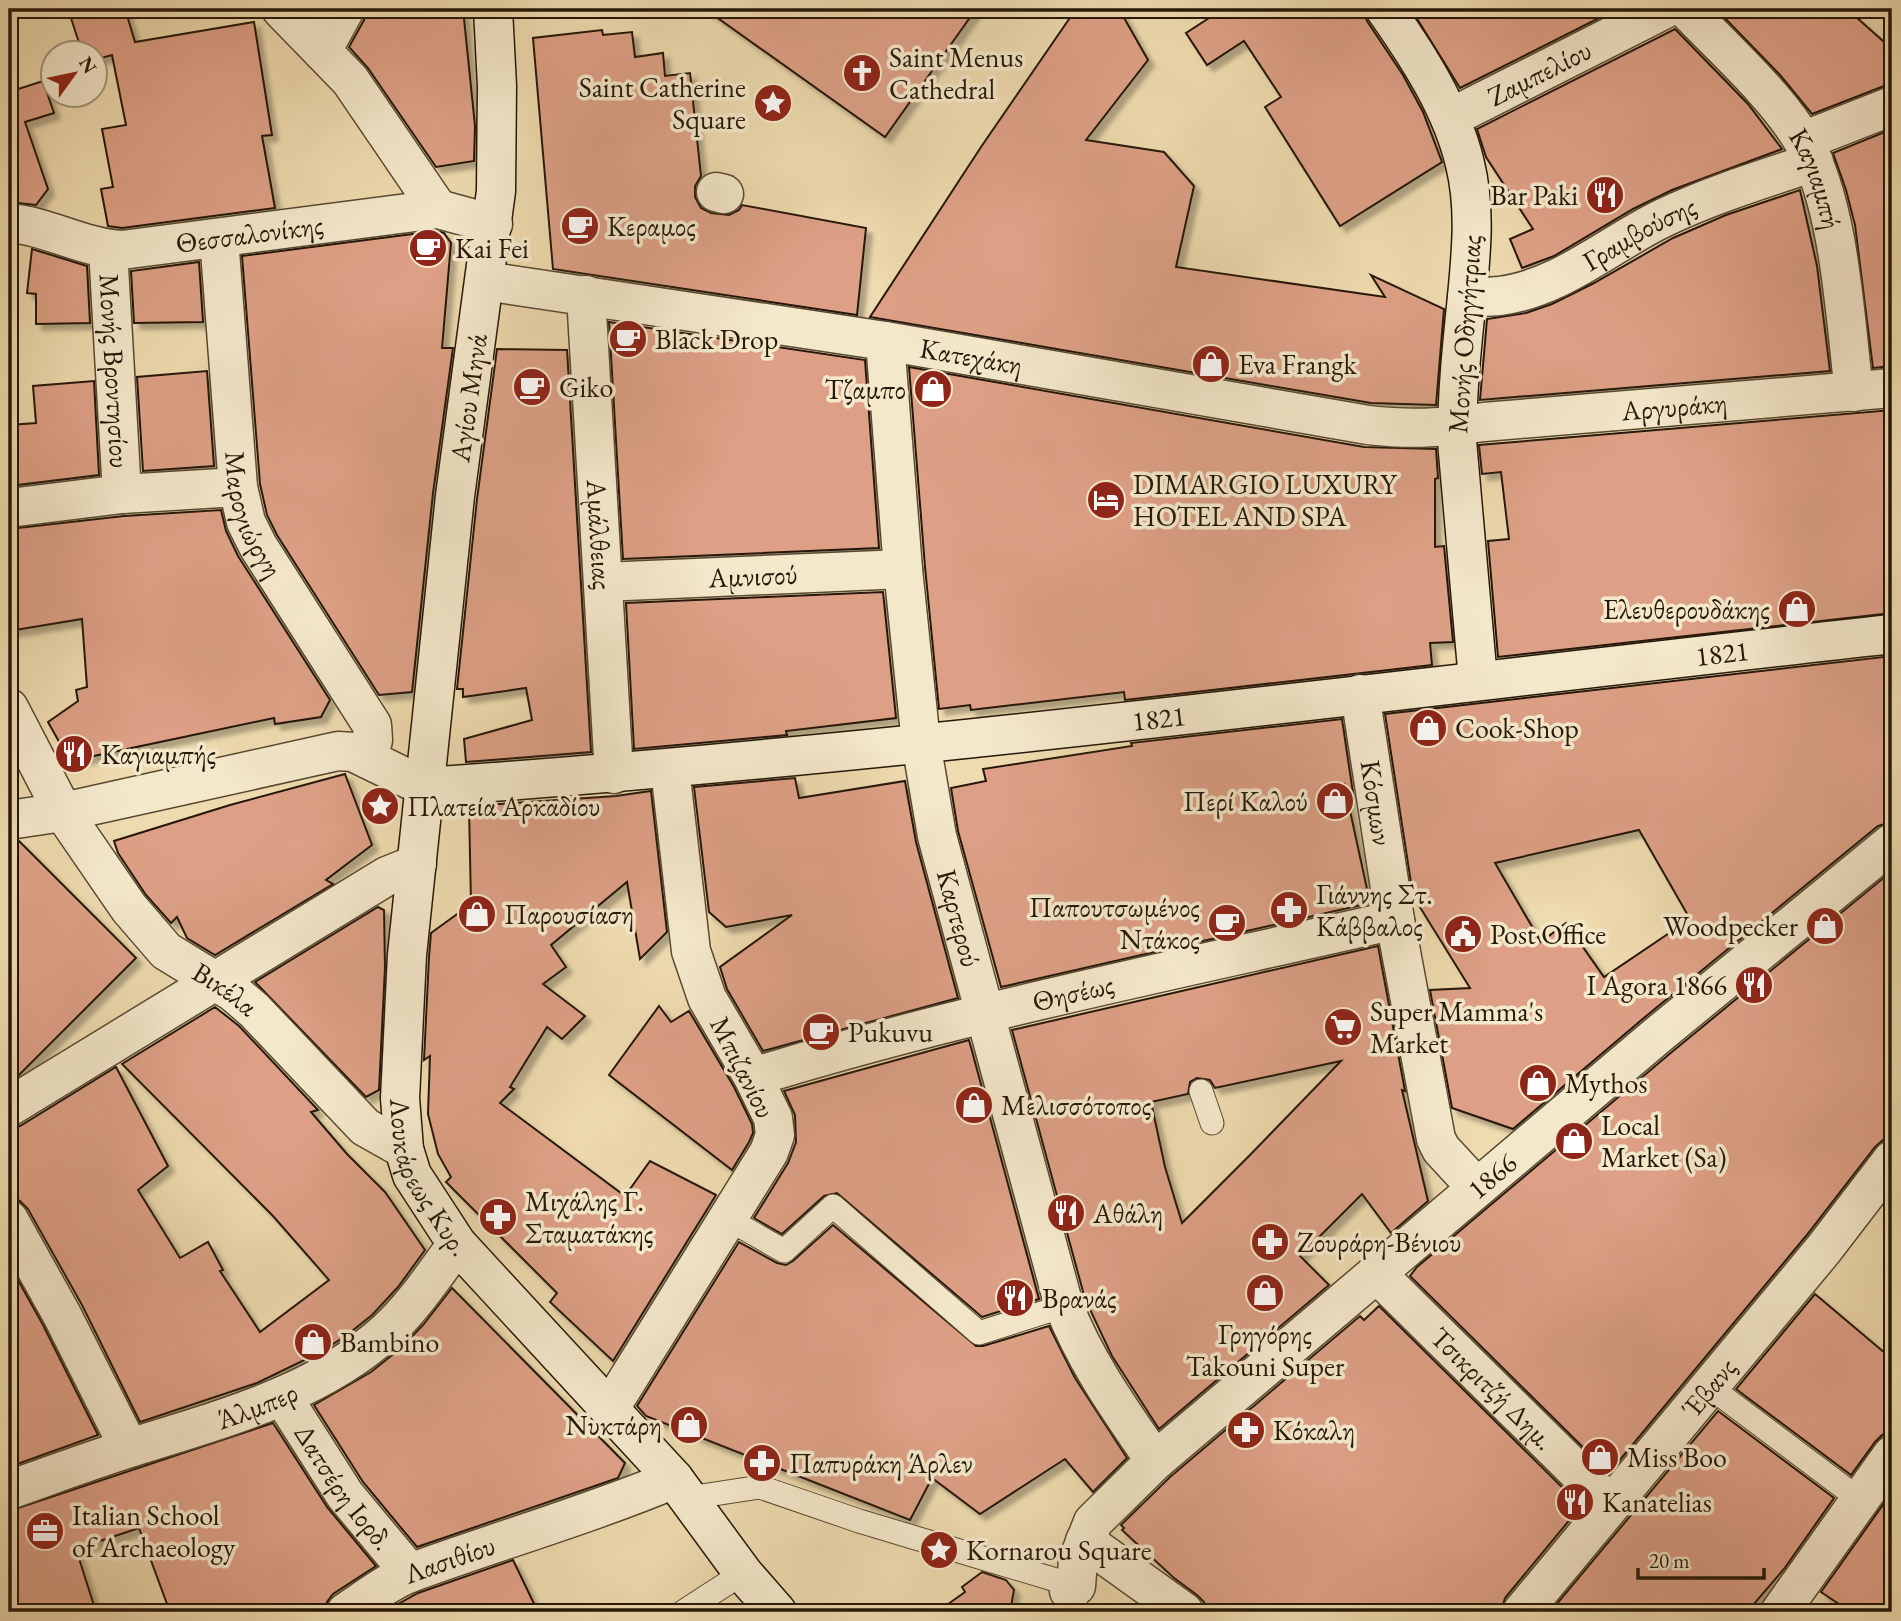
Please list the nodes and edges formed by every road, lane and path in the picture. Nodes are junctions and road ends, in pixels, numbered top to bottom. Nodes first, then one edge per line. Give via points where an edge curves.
1 (281, 9) edge
2 (345, 9) edge
3 (493, 9) edge
4 (1385, 9) edge
5 (1665, 9) edge
6 (1686, 9) edge
7 (322, 51) junction
8 (1892, 106) edge
9 (1450, 118) junction
10 (1808, 151) junction
11 (438, 209) junction
12 (9, 223) edge
13 (493, 224) junction
14 (219, 237) junction
15 (107, 249) junction
16 (485, 281) junction
17 (586, 295) junction
18 (1467, 297) junction
19 (885, 341) junction
20 (1892, 388) edge
21 (1854, 392) junction
22 (1457, 426) junction
23 (238, 487) junction
24 (122, 494) junction
25 (9, 508) edge
26 (903, 569) junction
27 (603, 582) junction
28 (1892, 634) edge
29 (1478, 680) junction
30 (1360, 694) junction
31 (9, 708) edge
32 (921, 743) junction
33 (368, 759) junction
34 (670, 769) junction
35 (614, 774) junction
36 (425, 787) junction
37 (63, 812) junction
38 (9, 820) edge
39 (1892, 843) edge
40 (417, 864) junction
41 (1395, 920) junction
42 (216, 980) junction
43 (984, 1013) junction
44 (753, 1077) junction
45 (1202, 1091) dead end
46 (9, 1107) edge
47 (1212, 1123) dead end
48 (404, 1149) junction
49 (1892, 1160) edge
50 (1477, 1188) junction
51 (728, 1219) junction
52 (9, 1220) edge
53 (457, 1244) junction
54 (1376, 1273) junction
55 (1064, 1306) junction
56 (1710, 1387) junction
57 (282, 1396) junction
58 (610, 1408) junction
59 (130, 1448) junction
60 (1892, 1455) edge
61 (1156, 1461) junction
62 (681, 1489) junction
63 (9, 1490) edge
64 (1859, 1499) junction
65 (1610, 1504) junction
66 (1085, 1541) junction
67 (410, 1573) junction
68 (743, 1573) junction
69 (1073, 1596) edge
70 (346, 1612) edge
71 (683, 1612) edge
72 (777, 1612) edge
73 (1184, 1612) edge
74 (1522, 1612) edge
75 (1780, 1612) edge

1 - 7 street
2 - 7 street
3 - 13 street, Αγίου Μηνά via 498,132
4 - 9 street, Μονής Οδηγήτριας
5 - 9 street, Ζαμπελίου
6 - 10 street, Καγιαμπή via 1775,104
7 - 11 street via 350,80
8 - 10 street, Γραμβούσης
9 - 18 street, Μονής Οδηγήτριας via 1470,198
10 - 18 street, Γραμβούσης via 1746,185 1662,219 1592,261 1527,290
10 - 21 street, Καγιαμπή via 1829,209
11 - 13 street, Θεσσαλονίκης
11 - 14 street, Θεσσαλονίκης
12 - 15 street, Θεσσαλονίκης
13 - 16 street, Αγίου Μηνά
14 - 15 street, Θεσσαλονίκης
14 - 23 street, Μαρογιώργη
15 - 24 street, Μονής Βροντησίου
16 - 17 street, Κατεχάκη
16 - 36 street, Αγίου Μηνά via 455,496
17 - 19 street, Κατεχάκη
17 - 27 street, Αμάλθειας
18 - 22 street, Μονής Οδηγήτριας
19 - 22 street, Κατεχάκη via 1368,425 1429,430
19 - 26 street, Καρτερού
20 - 21 street, Αργυράκη
21 - 22 street, Αργυράκη
22 - 29 street, Μονής Οδηγήτριας
23 - 24 street
23 - 33 street, Μαρογιώργη via 251,534 372,726
24 - 25 street
26 - 27 street, Αμνισού
26 - 32 street, Καρτερού
27 - 35 street, Αμάλθειας
28 - 29 street, 1821
29 - 30 street, 1821
30 - 32 street, 1821
30 - 41 street, Κόσμων
31 - 37 street, Βικέλα
32 - 34 street, 1821
32 - 43 street, Καρτερού via 937,836
33 - 36 street
33 - 37 street via 338,751
34 - 35 street, 1821
34 - 44 street, Μπιζανίου via 691,951 707,998
35 - 36 street, 1821
36 - 40 street, Λουκάρεως Κυρ.
37 - 38 street
37 - 42 street, Βικέλα via 142,925 174,958
39 - 50 street, 1866
40 - 42 street via 387,876
40 - 48 street, Λουκάρεως Κυρ. via 402,1031
41 - 43 street, Θησέως via 1170,980
41 - 50 street, Κόσμων via 1436,1139
42 - 46 street
42 - 48 street, Βικέλα via 254,1010 365,1127
43 - 44 street, Θησέως
43 - 55 street, Καρτερού
44 - 51 street, Μπιζανίου via 773,1118 775,1135
45 - 47 lane
48 - 53 street, Λουκάρεως Κυρ. via 412,1175
49 - 56 street, Έβανς
50 - 54 street, 1866
51 - 55 lane via 784,1251 833,1206 979,1333
51 - 58 street, Μπιζανίου
52 - 59 street
53 - 57 street, Άλμπερ via 386,1332
53 - 58 street, Λουκάρεως Κυρ.
54 - 61 street, 1866
54 - 65 street, Τσικριτζή Δημ.
55 - 61 street, Καρτερού via 1102,1383
56 - 64 lane
56 - 65 street, Έβανς
57 - 59 street, Άλμπερ
57 - 67 street, Δατσέρη Ιορδ. via 345,1495
58 - 62 street, Λουκάρεως Κυρ.
59 - 63 street, Άλμπερ
60 - 64 street
61 - 66 street, 1866 via 1105,1508
62 - 67 street, Λασιθίου via 607,1506
62 - 68 street, Λουκάρεως Κυρ.
62 - 69 lane via 760,1487
64 - 75 street
65 - 74 street, Έβανς
66 - 69 street, 1866
66 - 73 street
67 - 70 street, Λασιθίου
68 - 71 lane
68 - 72 street, Λουκάρεως Κυρ.

